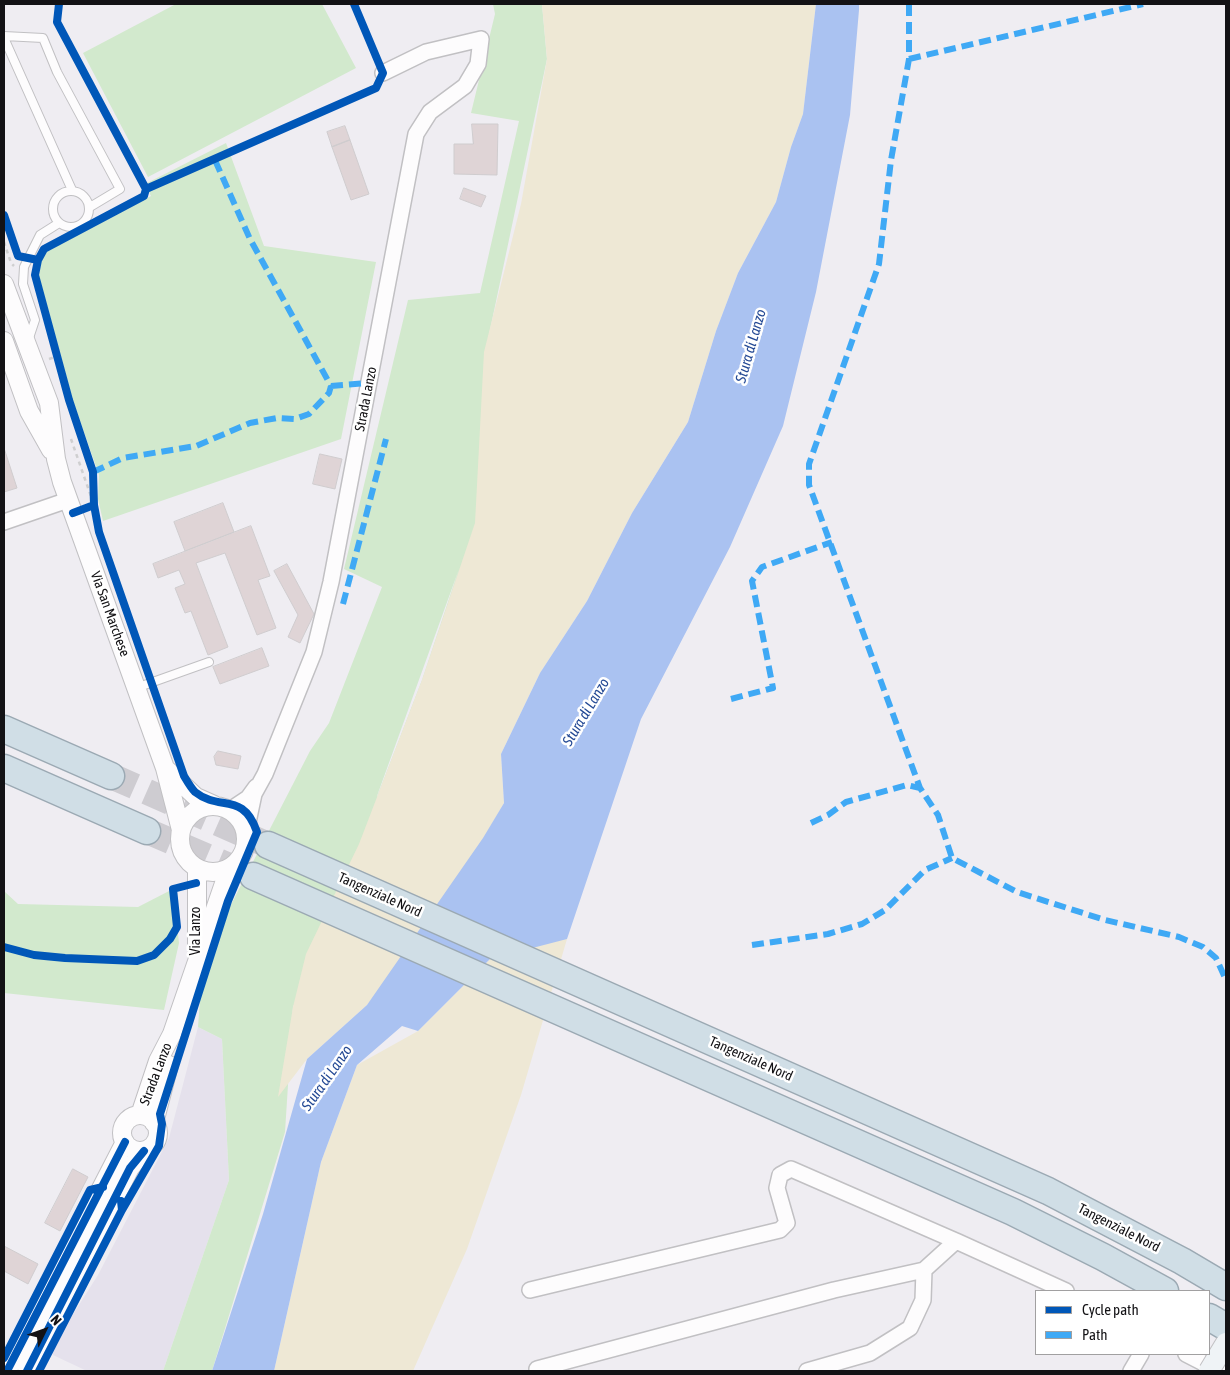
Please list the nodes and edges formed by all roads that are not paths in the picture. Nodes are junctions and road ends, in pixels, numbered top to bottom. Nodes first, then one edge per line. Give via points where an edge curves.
1 (4, 37) edge
2 (383, 73) dead end
3 (72, 190) junction
4 (90, 206) junction
5 (59, 223) junction
6 (4, 284) edge
7 (4, 341) edge
8 (28, 342) junction
9 (56, 460) junction
10 (71, 506) junction
11 (4, 522) edge
12 (209, 662) dead end
13 (136, 688) junction
14 (4, 729) edge
15 (4, 768) edge
16 (166, 768) junction
17 (265, 774) junction
18 (111, 776) tunnel mouth
19 (222, 808) junction
20 (147, 830) tunnel mouth
21 (181, 830) junction
22 (246, 832) junction
23 (276, 848) tunnel mouth
24 (197, 868) junction
25 (250, 876) junction
26 (197, 964) junction
27 (172, 1034) joint
28 (147, 1119) junction
29 (125, 1142) junction
30 (144, 1151) junction
31 (956, 1241) junction
32 (1182, 1261) junction
33 (924, 1270) junction
34 (1226, 1276) edge
35 (1226, 1287) edge
36 (530, 1290) dead end
37 (1064, 1290) edge
38 (1163, 1290) edge
39 (1210, 1318) edge
40 (1226, 1327) edge
41 (1226, 1343) edge
42 (1140, 1355) edge
43 (1188, 1355) edge
44 (538, 1369) dead end
45 (7, 1371) edge
46 (27, 1371) edge
47 (807, 1371) edge
48 (1131, 1371) edge
49 (1209, 1371) edge
50 (1219, 1371) edge

1 - 3 lane
1 - 4 lane via 44,38 57,72 120,190
2 - 17 street, Strada Lanzo via 426,52 481,39 478,64 465,86 430,112 416,134 332,582 314,652
3 - 4 lane via 84,195
3 - 5 lane via 58,195 52,205
4 - 5 lane via 88,218 78,226 70,228
5 - 8 lane via 40,235 24,267 23,284 35,320
6 - 8 street, Via San Marchese
7 - 9 street, Via San Marchese via 29,410
8 - 9 street, Via San Marchese via 49,403
9 - 10 street, Via San Marchese
10 - 11 street
10 - 13 street, Via San Marchese
12 - 13 lane
13 - 16 street, Via San Marchese
14 - 18 highway
15 - 20 highway
16 - 19 street, Via San Marchese via 196,797
16 - 21 street, Via San Marchese
17 - 19 street, Strada Lanzo via 248,798
17 - 22 street, Strada Lanzo via 254,794
19 - 21 street via 203,807 193,812
19 - 22 street via 237,815
21 - 24 street, Via San Marchese via 182,852
22 - 25 street via 247,842 238,862
23 - 32 highway, Tangenziale Nord via 1048,1191
24 - 25 street
24 - 26 street, Via Lanzo
25 - 26 street, Via Lanzo
25 - 38 highway via 636,1043 1013,1212
26 - 27 street, Via Lanzo
27 - 28 street, Strada Lanzo via 169,1066
28 - 29 street via 129,1119 122,1136
28 - 30 street via 158,1130 156,1140
29 - 30 street via 133,1149
29 - 45 street
30 - 46 street via 130,1168
31 - 33 street
31 - 36 street via 791,1169 780,1175 777,1188 787,1223 780,1230
31 - 37 street
32 - 34 highway
32 - 35 highway, Tangenziale Nord
33 - 44 street via 834,1290
33 - 47 street via 923,1300 910,1328 870,1353
39 - 40 highway
41 - 49 main road, bridge
42 - 48 street
43 - 50 street

